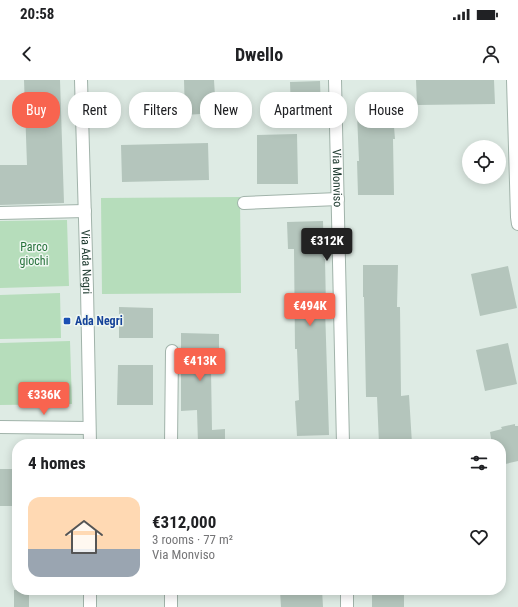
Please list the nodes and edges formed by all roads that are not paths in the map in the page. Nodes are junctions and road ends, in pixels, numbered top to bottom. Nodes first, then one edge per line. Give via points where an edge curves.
1 (81, 80) edge
2 (335, 80) edge
3 (513, 80) edge
4 (338, 199) junction
5 (244, 203) dead end
6 (85, 211) junction
7 (0, 213) edge
8 (518, 224) edge
9 (172, 351) dead end
10 (0, 427) edge
11 (89, 428) junction
12 (90, 439) edge
13 (171, 439) edge
14 (343, 439) edge
15 (90, 595) edge
16 (171, 595) edge
17 (347, 595) edge
18 (90, 607) edge
19 (171, 607) edge
20 (347, 607) edge

1 - 6 street, Via Ada Negri
2 - 4 street, Via Monviso
3 - 8 street
4 - 5 street
4 - 14 street, Via Monviso
6 - 7 street
6 - 11 street, Via Ada Negri
9 - 13 street
10 - 11 street
11 - 12 street, Via Ada Negri
15 - 18 street
16 - 19 street
17 - 20 street

